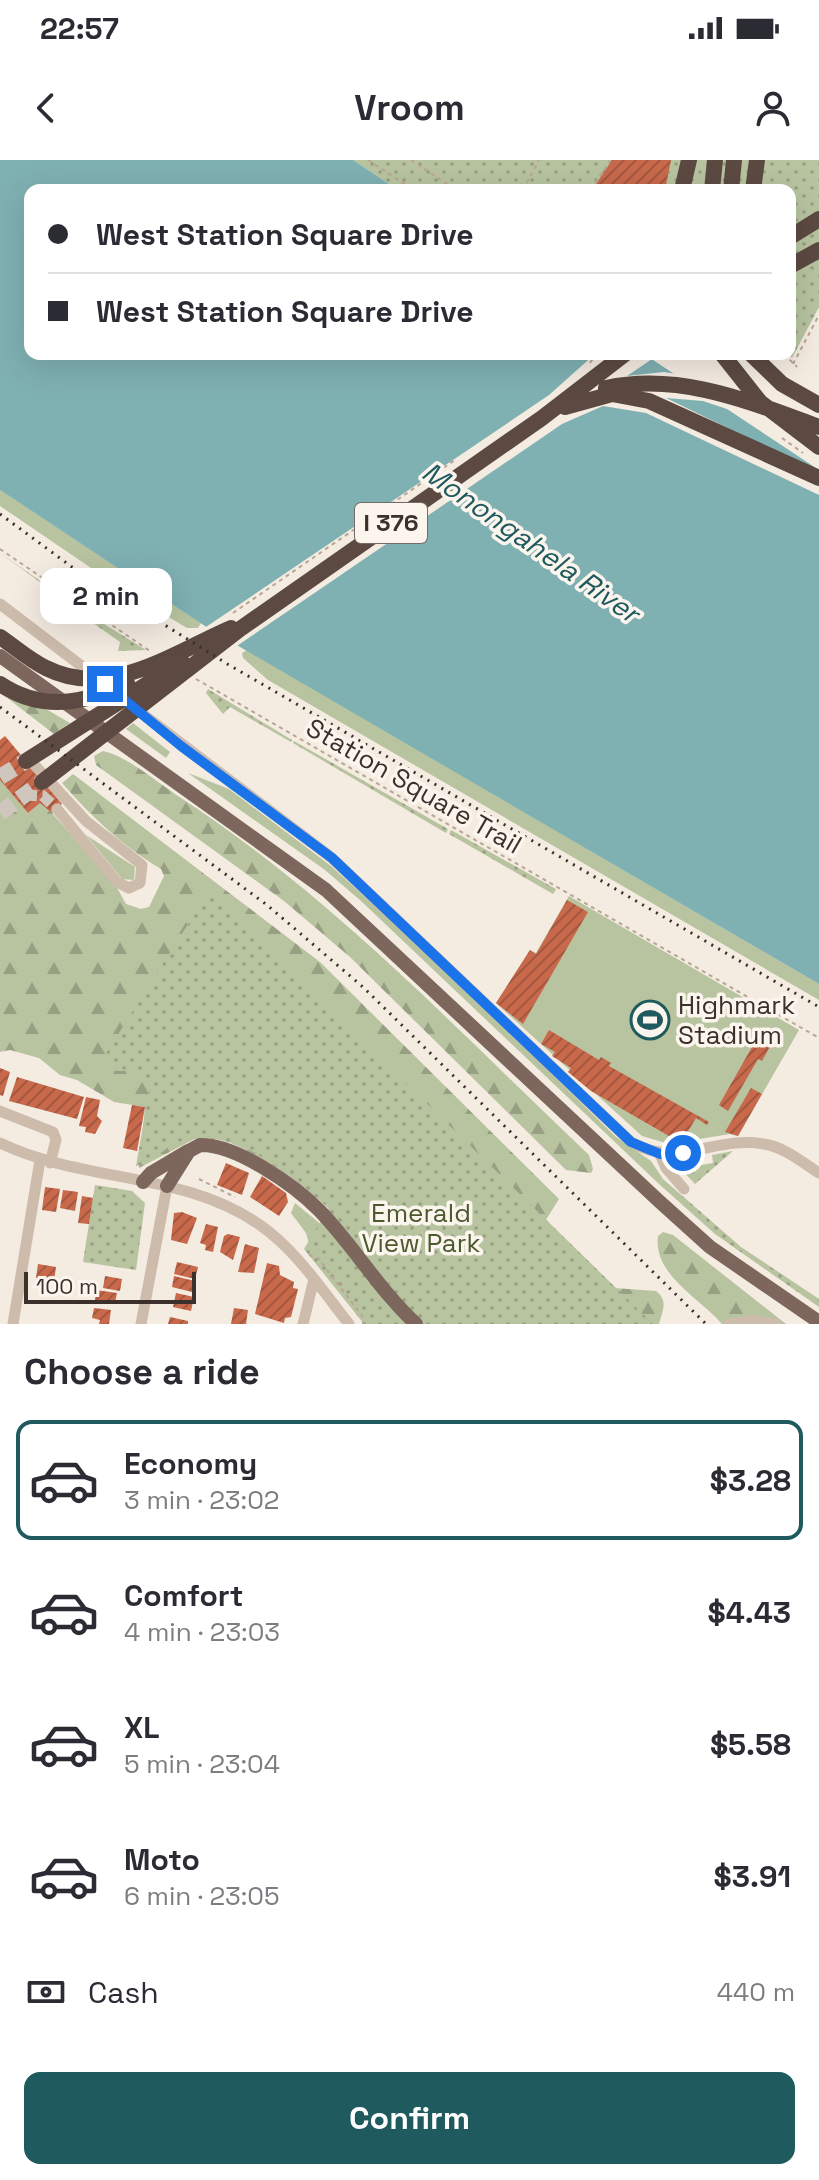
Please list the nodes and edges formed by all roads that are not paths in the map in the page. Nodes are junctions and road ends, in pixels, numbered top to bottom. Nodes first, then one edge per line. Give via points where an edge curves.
1 (715, 160) edge
2 (734, 160) edge
3 (688, 163) edge
4 (683, 184) edge
5 (713, 184) edge
6 (732, 184) edge
7 (819, 219) edge
8 (796, 233) edge
9 (819, 250) edge
10 (796, 263) edge
11 (614, 360) edge
12 (727, 360) edge
13 (756, 360) edge
14 (592, 364) edge
15 (819, 403) edge
16 (545, 414) junction
17 (815, 426) edge
18 (819, 447) edge
19 (819, 478) edge
20 (0, 604) edge
21 (238, 622) junction
22 (0, 637) edge
23 (0, 656) edge
24 (0, 684) edge
25 (29, 759) joint
26 (42, 782) tunnel mouth
27 (57, 809) tunnel mouth
28 (0, 1111) edge
29 (0, 1143) edge
30 (189, 1151) junction
31 (660, 1154) junction
32 (45, 1161) junction
33 (819, 1173) edge
34 (143, 1182) junction
35 (167, 1186) junction
36 (684, 1189) dead end
37 (314, 1279) junction
38 (819, 1322) edge
39 (13, 1324) edge
40 (141, 1324) edge
41 (303, 1324) edge
42 (349, 1324) edge
43 (416, 1324) edge
44 (729, 1324) edge
45 (776, 1324) edge

1 - 5 highway
2 - 6 highway
3 - 4 highway
7 - 8 highway
9 - 10 highway
11 - 16 highway
12 - 18 highway via 760,402
13 - 15 highway via 796,394
14 - 16 highway
16 - 17 highway, I 376 via 594,391 664,381 699,387
16 - 19 highway, I 376 via 601,395 637,398 675,410
16 - 21 highway, I 376
20 - 31 street via 332,858 631,1142
21 - 22 highway via 102,681 46,668
21 - 24 highway via 86,700 35,700
21 - 25 highway, I 376
21 - 26 highway, I 376
23 - 38 main road via 326,890 680,1220
25 - 27 street via 86,821 142,865 140,883 129,888 117,882
28 - 32 street via 53,1132 56,1140
29 - 32 street
30 - 34 main road
30 - 35 main road
30 - 43 main road via 200,1145 215,1147 279,1178 318,1209
31 - 33 street via 759,1143 777,1147
31 - 36 street
32 - 34 street
32 - 39 street
34 - 35 street
35 - 37 street via 250,1218 280,1241
35 - 40 street
37 - 41 street
37 - 42 street
44 - 45 street

